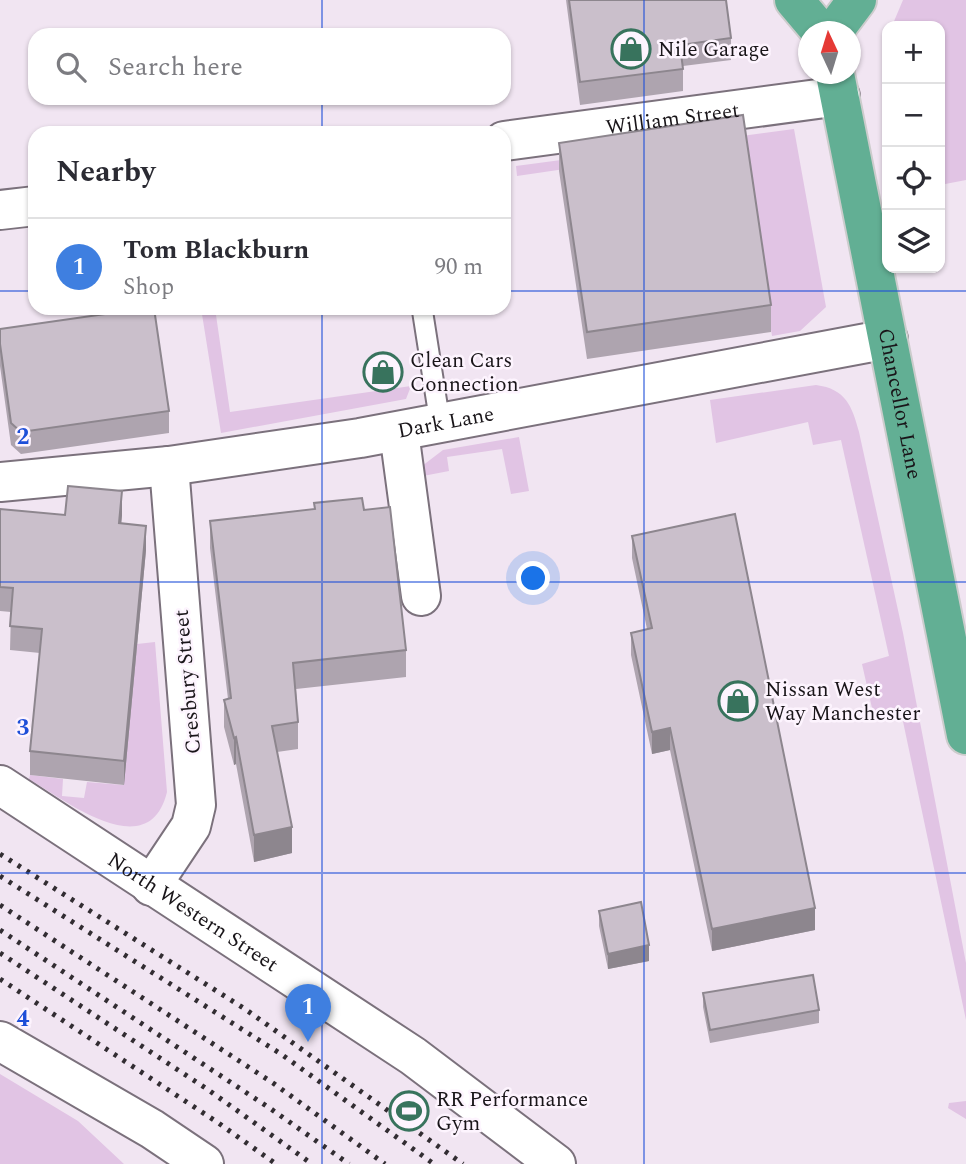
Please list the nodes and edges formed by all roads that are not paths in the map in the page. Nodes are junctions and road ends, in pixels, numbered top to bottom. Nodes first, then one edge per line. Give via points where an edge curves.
1 (794, 0) edge
2 (831, 0) edge
3 (857, 0) edge
4 (812, 21) edge
5 (830, 21) edge
6 (839, 21) edge
7 (838, 85) edge
8 (511, 140) edge
9 (28, 207) edge
10 (0, 211) edge
11 (423, 315) edge
12 (888, 339) junction
13 (440, 423) junction
14 (399, 432) junction
15 (169, 466) junction
16 (0, 482) edge
17 (421, 596) dead end
18 (964, 716) edge
19 (0, 785) edge
20 (151, 886) junction
21 (0, 1041) edge
22 (204, 1164) edge
23 (556, 1164) edge

1 - 4 highway
2 - 5 highway
3 - 6 highway
7 - 8 street, William Street
7 - 12 highway, Chancellor Lane
9 - 10 street
11 - 13 lane
12 - 13 street, Dark Lane
12 - 18 highway, Chancellor Lane
13 - 14 street, Dark Lane
14 - 15 street, Dark Lane
14 - 17 street
15 - 16 street, Dark Lane
15 - 20 street, Cresbury Street via 196,805 191,825
19 - 20 street, North Western Street
20 - 23 street, North Western Street via 413,1056
21 - 22 street

